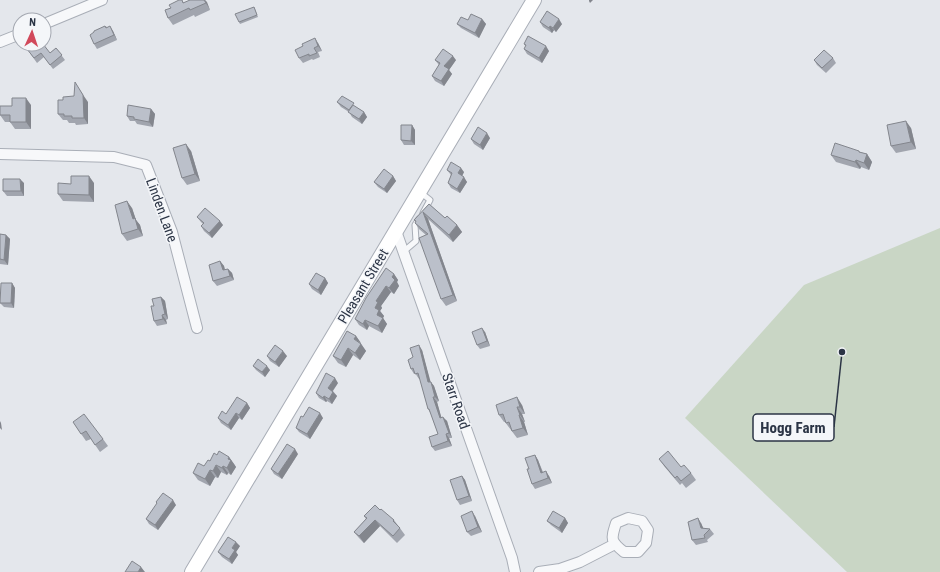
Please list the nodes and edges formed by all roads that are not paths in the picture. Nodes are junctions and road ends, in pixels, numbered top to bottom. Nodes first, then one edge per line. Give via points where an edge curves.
1 (102, 0) edge
2 (534, 0) edge
3 (52, 21) edge
4 (12, 37) edge
5 (0, 42) edge
6 (0, 154) edge
7 (419, 192) junction
8 (396, 231) junction
9 (403, 252) junction
10 (197, 328) dead end
11 (615, 544) dead end
12 (196, 570) edge
13 (515, 572) edge
14 (539, 572) edge

1 - 3 street
2 - 7 main road, Pleasant Street
4 - 5 street
6 - 10 street, Linden Lane via 114,157 146,165 172,232
7 - 8 main road, Pleasant Street
7 - 9 lane via 430,200 415,225 416,241
8 - 9 street, Starr Road
8 - 12 main road, Pleasant Street
9 - 13 street, Starr Road
11 - 14 street via 580,562 560,569

